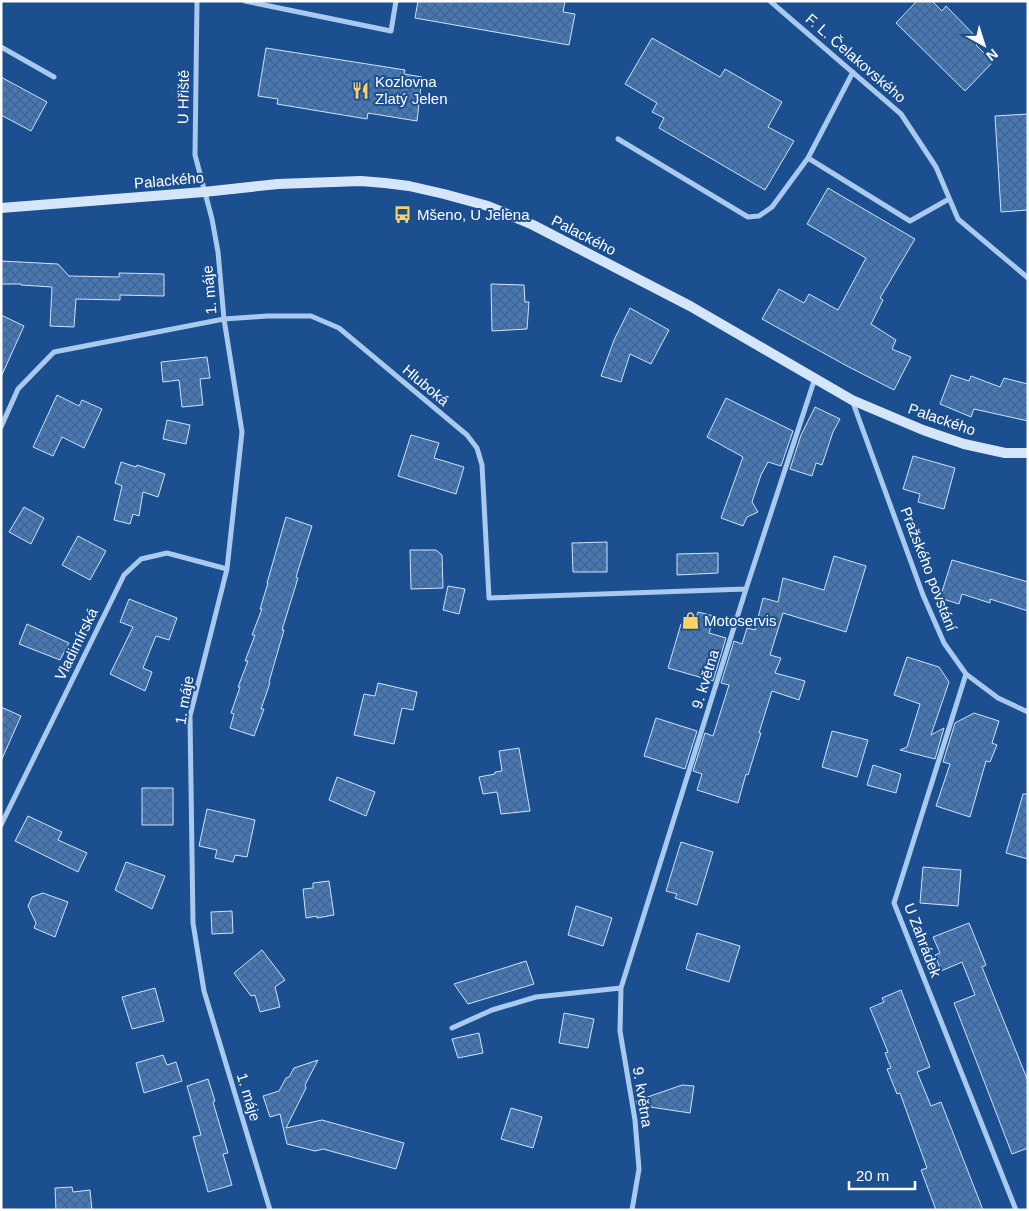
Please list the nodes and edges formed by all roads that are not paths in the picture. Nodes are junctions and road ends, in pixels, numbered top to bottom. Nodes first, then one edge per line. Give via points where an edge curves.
1 (197, 1) edge
2 (245, 1) edge
3 (396, 1) edge
4 (770, 1) edge
5 (1, 47) edge
6 (853, 72) junction
7 (54, 77) dead end
8 (618, 140) dead end
9 (808, 158) junction
10 (204, 192) junction
11 (950, 199) junction
12 (1, 208) edge
13 (1028, 278) edge
14 (224, 320) junction
15 (815, 378) junction
16 (852, 400) junction
17 (1, 427) edge
18 (1028, 454) edge
19 (227, 569) junction
20 (746, 589) junction
21 (966, 674) junction
22 (1028, 712) edge
23 (1, 825) edge
24 (621, 988) junction
25 (452, 1028) dead end
26 (270, 1210) edge
27 (632, 1210) edge
28 (1016, 1210) edge

1 - 10 street, U Hřiště via 195,155
2 - 3 street via 391,31
4 - 6 street, F. L. Čelakovského
5 - 7 street
6 - 9 street
6 - 11 street, F. L. Čelakovského via 902,114 936,167
8 - 9 street via 748,217 759,216 772,207
9 - 11 street via 910,221
10 - 12 street, Palackého
10 - 14 street, 1. máje via 218,252
10 - 15 street, Palackého via 278,184 361,181 408,186 488,206 533,225 690,306
11 - 13 street, F. L. Čelakovského via 958,219
14 - 17 street, Hluboká via 54,352 18,389
14 - 19 street, 1. máje via 242,432
14 - 20 street, Hluboká via 311,316 339,328 467,435 477,448 482,465 489,598
15 - 16 street, Palackého
15 - 20 street, 9. května
16 - 18 street, Palackého via 964,444 1005,453
16 - 21 street, Pražského povstání via 922,595 944,642
19 - 23 street, Vladimírská via 167,553 140,559 124,575
19 - 26 street, 1. máje via 190,716 193,923 204,991
20 - 24 street, 9. května
21 - 22 street, Pražského povstání via 998,698
21 - 28 street, U Zahrádek via 894,903
24 - 25 street via 536,997 492,1010
24 - 27 street, 9. května via 620,1031 636,1120 639,1169

